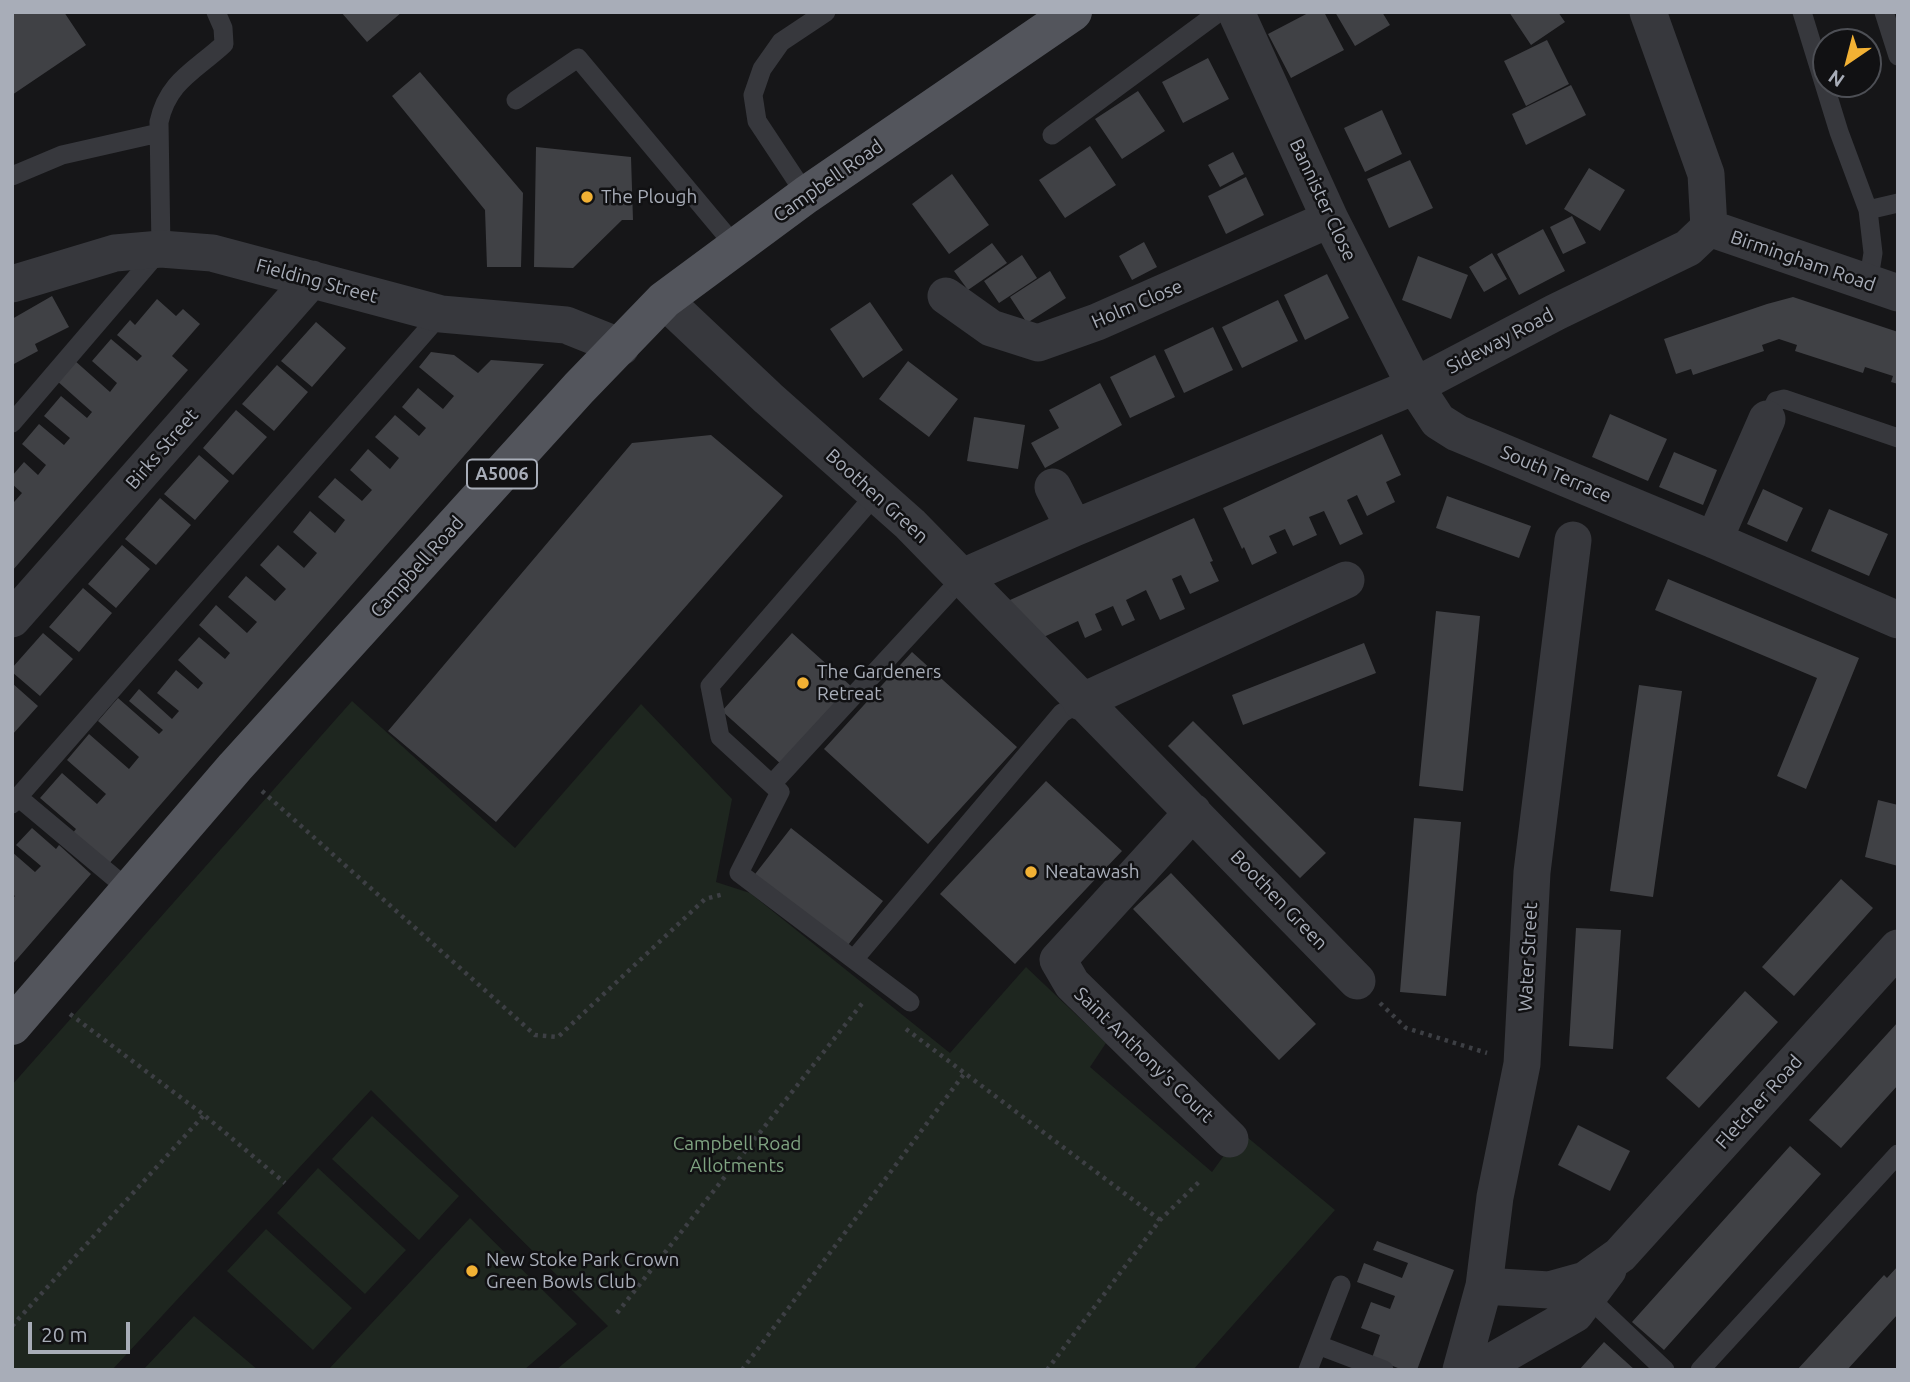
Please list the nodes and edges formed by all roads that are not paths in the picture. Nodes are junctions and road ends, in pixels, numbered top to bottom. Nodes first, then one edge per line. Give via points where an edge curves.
1 (216, 12) edge
2 (826, 12) edge
3 (1073, 12) edge
4 (1219, 12) edge
5 (1236, 12) edge
6 (1648, 12) edge
7 (1802, 12) edge
8 (1884, 12) edge
9 (1898, 57) edge
10 (516, 100) dead end
11 (159, 133) junction
12 (1052, 135) dead end
13 (12, 176) edge
14 (806, 195) junction
15 (1898, 203) edge
16 (1868, 210) junction
17 (1330, 219) junction
18 (1709, 228) junction
19 (737, 247) junction
20 (161, 250) junction
21 (312, 279) junction
22 (12, 284) edge
23 (1883, 289) edge
24 (946, 296) dead end
25 (664, 300) junction
26 (442, 314) junction
27 (621, 347) junction
28 (1415, 386) junction
29 (1767, 419) joint
30 (12, 423) edge
31 (1898, 438) edge
32 (1053, 486) dead end
33 (876, 494) junction
34 (1074, 528) junction
35 (1573, 540) dead end
36 (1714, 540) junction
37 (963, 577) junction
38 (1346, 580) dead end
39 (12, 619) edge
40 (1898, 620) edge
41 (1081, 702) junction
42 (772, 784) junction
43 (16, 795) edge
44 (1194, 812) junction
45 (129, 890) junction
46 (1898, 948) edge
47 (855, 958) junction
48 (1357, 981) road end
49 (910, 1002) dead end
50 (12, 1026) edge
51 (1230, 1139) dead end
52 (1898, 1154) edge
53 (1620, 1255) junction
54 (1341, 1285) dead end
55 (1484, 1286) junction
56 (1588, 1297) junction
57 (1318, 1345) junction
58 (1308, 1370) edge
59 (1384, 1370) edge
60 (1461, 1370) edge
61 (1477, 1370) edge
62 (1665, 1370) edge
63 (1700, 1370) edge

1 - 11 lane via 224,44 176,84 163,103
2 - 14 lane via 781,42 762,69 753,95 757,121
3 - 14 main road, Campbell Road / A5006
4 - 12 lane
5 - 17 street, Bannister Close
6 - 18 street via 1706,174
7 - 16 lane
8 - 9 lane
10 - 19 lane via 578,58
11 - 13 lane via 62,155
11 - 20 lane
14 - 19 main road, Campbell Road / A5006
15 - 16 lane
16 - 23 lane via 1872,253
17 - 24 street, Holm Close via 1097,322 1038,343 991,328
17 - 28 street, Bannister Close
18 - 23 street, Birmingham Road
18 - 28 street, Sideway Road via 1688,248
19 - 25 main road, Campbell Road / A5006
20 - 21 street, Fielding Street via 212,253
20 - 22 street, Fielding Street via 115,253
20 - 30 lane
21 - 26 street, Fielding Street
21 - 39 street, Birks Street
25 - 27 main road, Campbell Road / A5006
25 - 33 street, Boothen Green
26 - 27 street, Fielding Street via 566,325
26 - 43 lane
27 - 45 main road, Campbell Road / A5006 via 579,388
28 - 34 street, Sideway Road
28 - 36 street, South Terrace via 1438,421 1457,433
29 - 31 lane via 1776,401 1784,399
29 - 36 street
32 - 34 street
33 - 37 street, Boothen Green
33 - 42 lane via 710,686 720,737
34 - 37 street, Sideway Road
35 - 55 street, Water Street via 1532,872 1522,1064 1495,1196
36 - 40 street, South Terrace
37 - 41 street, Boothen Green
37 - 42 lane
38 - 41 street
41 - 44 street, Boothen Green
41 - 47 lane via 1062,713
42 - 47 lane via 780,792 739,873
43 - 45 lane
44 - 48 street, Boothen Green
44 - 51 street, Saint Anthony's Court via 1058,960 1072,984
45 - 50 main road, Campbell Road / A5006
46 - 53 street, Fletcher Road
47 - 49 lane
52 - 63 lane
53 - 55 street, Fletcher Road via 1585,1280 1549,1290
53 - 56 street, Fletcher Road
54 - 57 lane
55 - 60 street, Water Street
56 - 61 street, Fletcher Road via 1575,1314
56 - 62 lane
57 - 58 lane
57 - 59 lane

